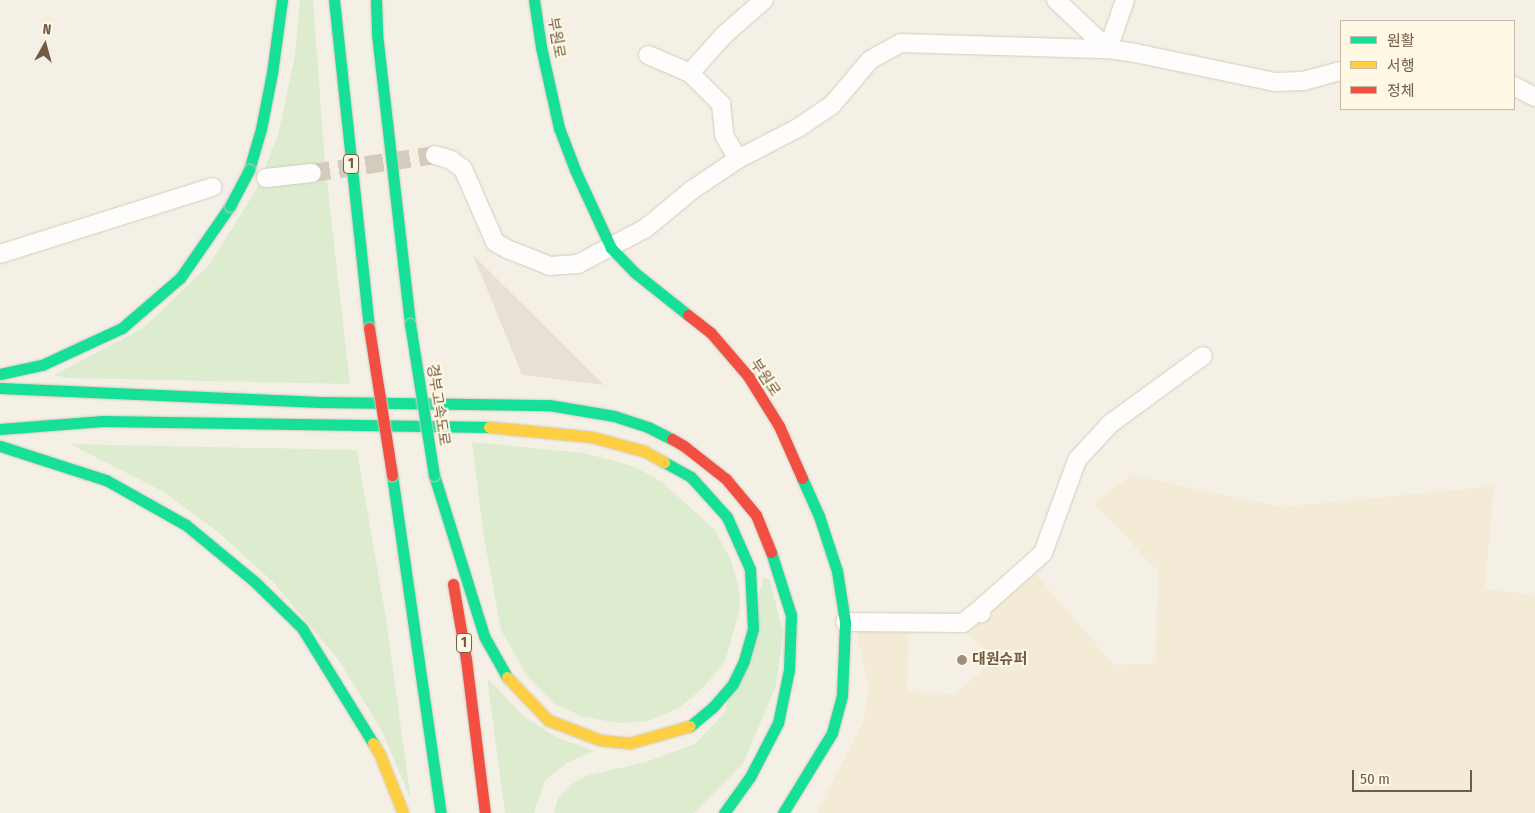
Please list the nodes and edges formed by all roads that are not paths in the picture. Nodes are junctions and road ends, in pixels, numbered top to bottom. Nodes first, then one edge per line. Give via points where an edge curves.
1 (282, 0) edge
2 (334, 0) edge
3 (376, 0) edge
4 (534, 0) edge
5 (764, 0) edge
6 (1056, 0) edge
7 (1125, 0) edge
8 (1108, 49) junction
9 (648, 55) dead end
10 (1340, 71) edge
11 (690, 73) junction
12 (1515, 87) edge
13 (1535, 97) edge
14 (435, 155) tunnel mouth
15 (738, 159) junction
16 (312, 173) tunnel mouth
17 (266, 178) dead end
18 (212, 187) dead end
19 (611, 248) junction
20 (0, 254) edge
21 (1203, 356) dead end
22 (0, 374) edge
23 (0, 388) edge
24 (0, 429) edge
25 (0, 446) edge
26 (434, 474) junction
27 (845, 622) junction
28 (403, 813) edge
29 (441, 813) edge
30 (485, 813) edge
31 (724, 813) edge
32 (784, 813) edge

1 - 22 main road, bridge via 272,73 249,170 230,206 180,278 122,328 42,365
2 - 29 main road, 1, bridge via 369,328
3 - 26 main road, 경부고속도로 / 1, bridge via 377,34 410,324
4 - 19 main road, 부원로 via 559,128
5 - 11 street via 724,35
6 - 8 street
7 - 8 street
8 - 10 street via 1275,82 1303,81
8 - 15 street via 901,43 870,60 832,105 798,128
9 - 11 street
11 - 15 street via 721,104 724,135
12 - 13 street
14 - 19 street via 452,160 463,170 495,242 507,249 550,266 578,264
15 - 19 street via 692,190 646,228
16 - 17 street
18 - 20 street
19 - 27 main road, 부원로 via 634,272 711,333 748,376 779,426 819,516 837,571
21 - 27 street via 1110,424 1084,453 1078,460 1042,552 980,612 963,623
23 - 31 main road via 320,402 549,405 614,416 648,427 684,446 726,479 756,515 776,564 791,615 789,670 778,723 750,777
24 - 26 main road via 103,421 505,427 592,437 644,452 691,477 727,517 750,570 752,629 744,661 733,684 690,726 630,743 600,740 548,720 505,675 484,636
25 - 28 main road via 106,480 186,525 254,581 302,628 380,755
26 - 30 main road, 경부고속도로 / 1 via 466,659
27 - 32 main road, 부원로 via 842,695 832,732

